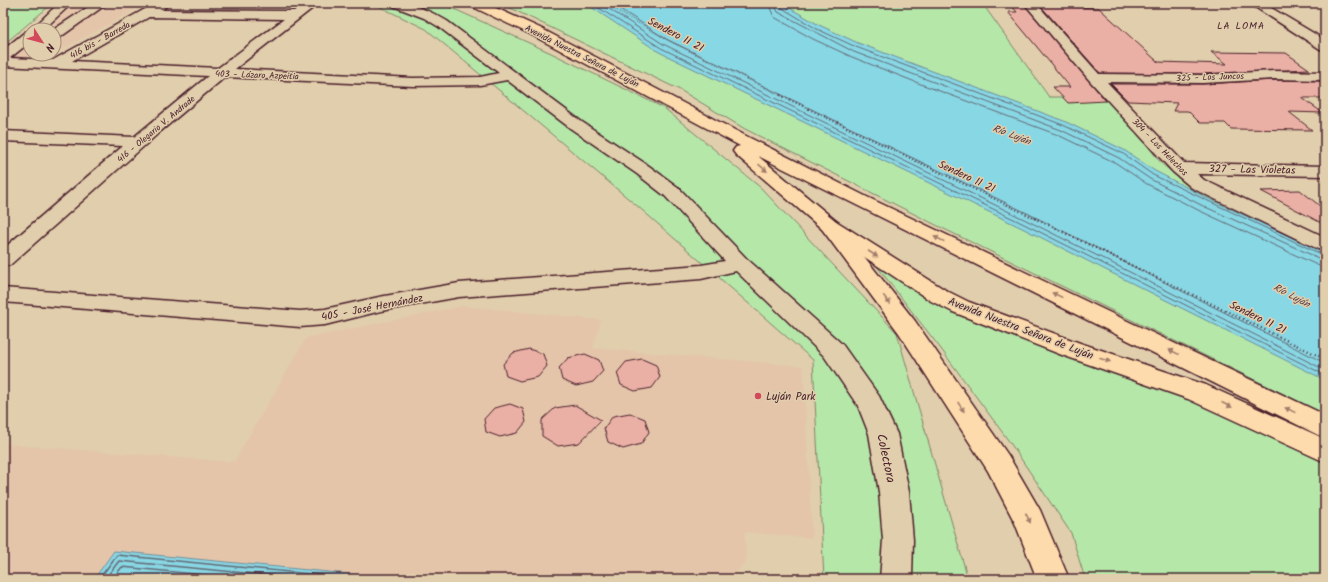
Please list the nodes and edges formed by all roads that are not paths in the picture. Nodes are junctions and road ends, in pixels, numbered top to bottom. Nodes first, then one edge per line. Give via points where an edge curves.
1 (66, 3) edge
2 (102, 3) edge
3 (166, 3) edge
4 (313, 3) edge
5 (397, 3) edge
6 (1030, 3) edge
7 (1255, 3) edge
8 (477, 4) edge
9 (148, 13) junction
10 (296, 15) junction
11 (45, 22) edge
12 (62, 30) edge
13 (22, 42) edge
14 (1325, 46) edge
15 (3, 57) edge
16 (22, 60) edge
17 (3, 62) edge
18 (42, 62) edge
19 (55, 65) junction
20 (222, 74) junction
21 (510, 75) junction
22 (1325, 76) edge
23 (1095, 78) junction
24 (687, 112) junction
25 (3, 136) edge
26 (139, 142) junction
27 (1179, 168) junction
28 (1325, 171) edge
29 (829, 225) junction
30 (1325, 246) edge
31 (3, 260) edge
32 (739, 263) junction
33 (3, 295) edge
34 (1325, 427) edge
35 (1325, 451) edge
36 (896, 579) edge
37 (1053, 579) edge

1 - 11 street
2 - 12 street
3 - 9 street, 416 bis - Barreda
4 - 10 street, 416 - Olegario V. Andrade
5 - 21 street, Colectora via 443,24
6 - 23 street, 304 - Los Helechos
7 - 14 street
8 - 24 main road, Avenida Nuestra Señora de Luján via 603,66
9 - 10 street
9 - 19 street, 416 bis - Barreda
10 - 20 street, 416 - Olegario V. Andrade
13 - 15 street
16 - 17 street, 403 - Lázaro Azpeitia
18 - 19 street, 403 - Lázaro Azpeitia
19 - 20 street, 403 - Lázaro Azpeitia
20 - 21 street, 403 - Lázaro Azpeitia via 447,82 480,81
20 - 26 street, 416 - Olegario V. Andrade
21 - 32 street, Colectora via 672,192
22 - 23 street, 325 - Los Juncos
23 - 27 street, 304 - Los Helechos
24 -> 29 main road, Avenida Nuestra Señora de Luján via 751,158
34 -> 24 main road, Avenida Nuestra Señora de Luján via 860,201
25 - 26 street
26 - 31 street, 416 - Olegario V. Andrade
27 - 28 street, 327 - Las Violetas
27 - 30 street, 304 - Los Helechos via 1211,192
29 -> 35 main road, Avenida Nuestra Señora de Luján via 962,308 1197,392
29 -> 37 main road via 907,327 998,463 1029,519
32 - 33 street, 405 - José Hernández via 701,272 459,290 379,304 341,314 300,319
32 - 36 street, Colectora via 833,350 870,403 883,434 894,498 898,540

